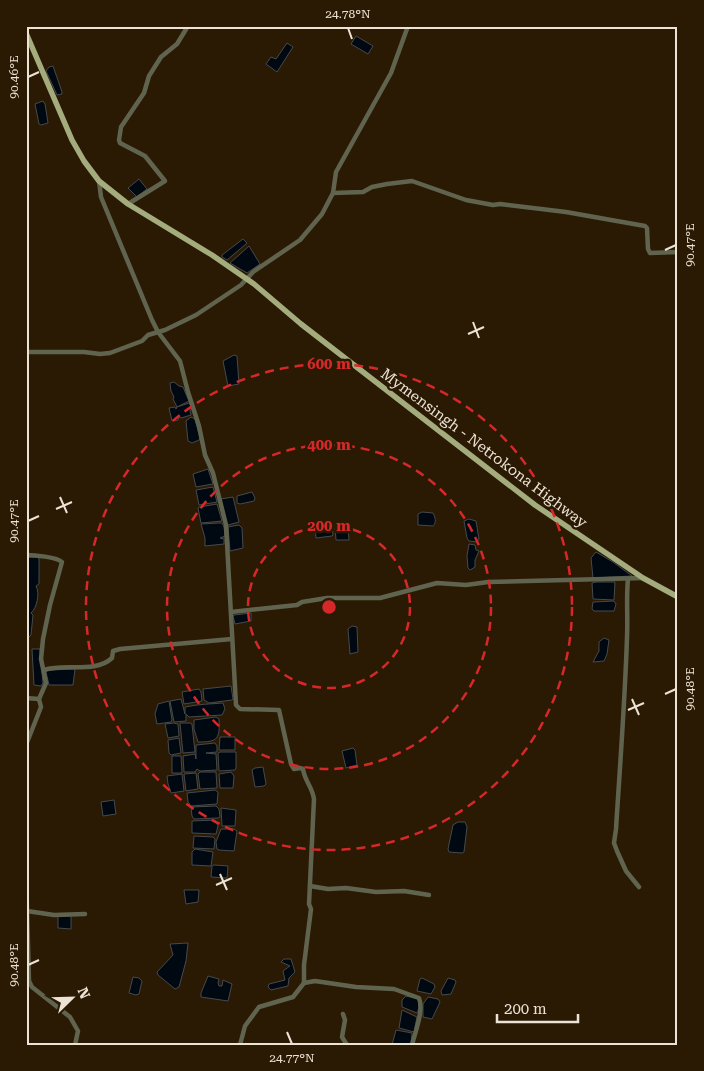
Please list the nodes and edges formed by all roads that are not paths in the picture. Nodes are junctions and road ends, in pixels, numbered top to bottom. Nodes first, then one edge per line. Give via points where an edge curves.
1 (188, 26) edge
2 (408, 26) edge
3 (26, 33) edge
4 (100, 181) junction
5 (333, 193) junction
6 (128, 204) junction
7 (678, 252) edge
8 (247, 279) junction
9 (158, 332) junction
10 (26, 352) edge
11 (26, 555) edge
12 (642, 578) junction
13 (628, 579) junction
14 (678, 597) edge
15 (230, 612) junction
16 (232, 639) junction
17 (44, 670) junction
18 (26, 698) edge
19 (40, 699) junction
20 (26, 745) edge
21 (26, 872) edge
22 (27, 882) edge
23 (310, 886) junction
24 (639, 887) dead end
25 (429, 895) dead end
26 (27, 911) edge
27 (85, 914) dead end
28 (304, 983) junction
29 (343, 1014) dead end
30 (343, 1042) edge
31 (75, 1045) edge
32 (240, 1045) edge
33 (347, 1045) edge
34 (412, 1045) edge

1 - 6 street via 178,44 161,57 149,76 144,93 120,131 120,143 145,156 166,181
2 - 5 street via 391,73 336,172
3 - 4 main road, Mymensingh - Netrokona Highway via 72,140
4 - 6 main road, Mymensingh - Netrokona Highway
4 - 9 street via 101,197
5 - 7 street via 363,192 387,184 412,181 493,206 500,204 566,212 645,226 650,253
5 - 8 street via 322,214 300,240
6 - 8 main road, Mymensingh - Netrokona Highway
8 - 9 street via 196,315
8 - 12 main road, Mymensingh - Netrokona Highway via 535,505
9 - 10 street via 110,353
9 - 15 street via 180,361 204,455 213,473 226,525
11 - 17 street via 58,558 62,562 43,638 41,660
12 - 13 street
12 - 14 main road, Mymensingh - Netrokona Highway
13 - 15 street via 466,585 438,583 380,598 327,598 297,605
13 - 24 street via 628,635 614,843 626,872
15 - 16 street
16 - 17 street via 120,649 113,651 112,658 103,664
16 - 23 street via 236,704 240,709 279,710 291,764 294,769 302,768 312,787 314,815
17 - 19 street via 46,683
18 - 19 street
19 - 20 street via 41,707
21 - 22 street
22 - 26 street
23 - 25 street
23 - 28 street
26 - 27 street via 54,915
26 - 31 street via 29,981 32,987 70,1017 78,1031
28 - 32 street via 293,997 259,1007 245,1026
28 - 34 street via 315,981 394,988 419,998 419,1016
29 - 30 street
30 - 33 street

